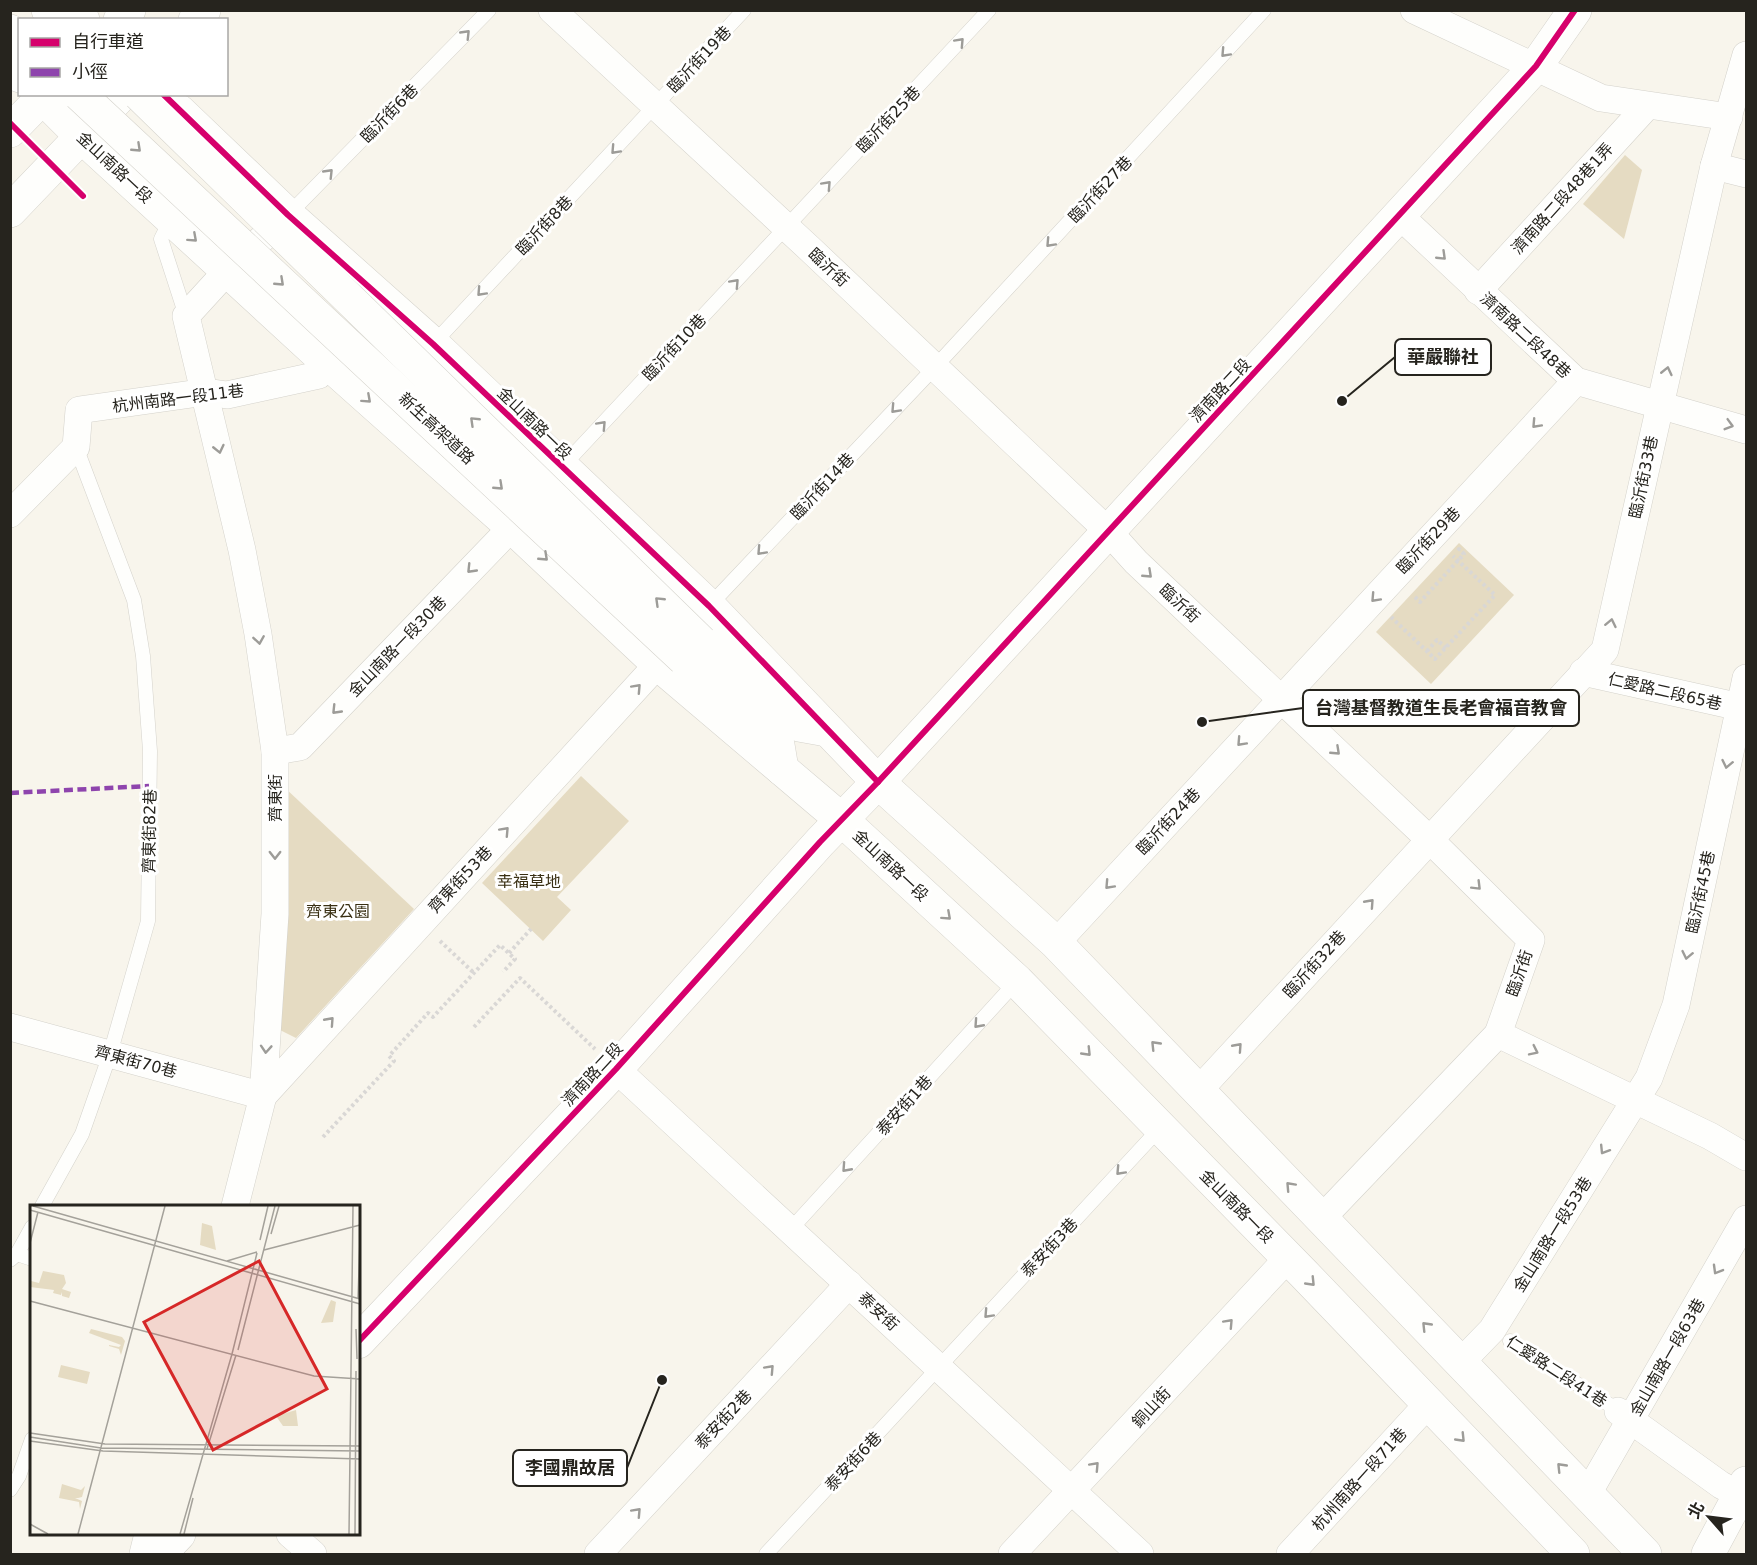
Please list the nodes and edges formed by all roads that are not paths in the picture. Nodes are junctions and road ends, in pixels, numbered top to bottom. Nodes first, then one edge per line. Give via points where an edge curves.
1 (489, 10) edge
2 (552, 10) edge
3 (744, 10) edge
4 (988, 10) edge
5 (1264, 10) edge
6 (1414, 10) edge
7 (1575, 10) edge
8 (1746, 55) edge
9 (1536, 66) junction
10 (43, 96) edge
11 (81, 96) edge
12 (120, 96) edge
13 (141, 96) edge
14 (165, 96) edge
15 (1647, 106) junction
16 (655, 107) junction
17 (1729, 117) junction
18 (10, 131) edge
19 (82, 137) junction
20 (1714, 166) junction
21 (1746, 174) edge
22 (10, 211) edge
23 (288, 215) junction
24 (1400, 216) junction
25 (787, 228) junction
26 (164, 233) dead end
27 (228, 270) junction
28 (1478, 291) junction
29 (186, 316) junction
30 (433, 344) junction
31 (329, 364) junction
32 (935, 367) junction
33 (1576, 381) junction
34 (206, 392) junction
35 (1659, 405) junction
36 (1746, 430) edge
37 (76, 447) junction
38 (562, 467) junction
39 (10, 514) edge
40 (512, 527) junction
41 (1108, 531) junction
42 (709, 606) junction
43 (681, 655) junction
44 (1583, 672) junction
45 (1746, 678) edge
46 (1281, 698) junction
47 (1743, 707) edge
48 (828, 730) junction
49 (275, 752) junction
50 (782, 769) joint
51 (878, 782) junction
52 (842, 820) junction
53 (1429, 839) junction
54 (1056, 943) junction
55 (1017, 981) junction
56 (10, 1026) edge
57 (1498, 1034) junction
58 (110, 1054) junction
59 (616, 1069) junction
60 (1199, 1090) junction
61 (262, 1096) junction
62 (1635, 1100) junction
63 (1160, 1128) junction
64 (1746, 1157) edge
65 (43, 1205) edge
66 (236, 1205) edge
67 (1321, 1219) junction
68 (1746, 1219) edge
69 (791, 1229) junction
70 (30, 1230) edge
71 (14, 1257) edge
72 (1288, 1258) junction
73 (30, 1259) edge
74 (849, 1284) junction
75 (1501, 1335) junction
76 (360, 1340) edge
77 (1461, 1362) junction
78 (939, 1367) junction
79 (1428, 1404) junction
80 (1624, 1414) junction
81 (30, 1445) edge
82 (1743, 1489) edge
83 (10, 1490) edge
84 (1071, 1491) junction
85 (1587, 1495) junction
86 (148, 1535) edge
87 (177, 1535) edge
88 (292, 1535) edge
89 (1564, 1551) edge
90 (143, 1554) edge
91 (160, 1554) edge
92 (313, 1554) edge
93 (598, 1554) edge
94 (766, 1554) edge
95 (1012, 1554) edge
96 (1140, 1554) edge
97 (1290, 1554) edge
98 (1645, 1554) edge
99 (1708, 1554) edge

23 -> 1 lane, 臨沂街6巷
2 - 16 street, 臨沂街
3 - 16 lane, 臨沂街19巷
25 -> 4 lane, 臨沂街25巷
5 -> 32 lane, 臨沂街27巷
6 - 9 street
7 - 9 main road, 濟南路二段
8 - 17 street, 臨沂街33巷
9 - 15 street via 1601,98
9 - 24 main road, 濟南路二段
10 - 18 main road
10 - 19 main road, 金山南路一段
11 -> 43 main road, 新生高架道路, bridge
12 - 19 main road
43 -> 13 main road, 新生高架道路, bridge
14 - 23 main road, 金山南路一段
15 - 17 street
15 - 28 street, 濟南路二段48巷1弄
16 - 25 street, 臨沂街
16 -> 30 lane, 臨沂街8巷
17 - 20 street, 臨沂街33巷
19 - 22 main road
19 -> 27 main road, 金山南路一段
20 - 21 street
35 -> 20 street, 臨沂街33巷
23 - 27 street
23 - 30 main road, 金山南路一段
24 -> 28 street, 濟南路二段48巷
24 - 41 main road, 濟南路二段
25 - 32 street, 臨沂街
38 -> 25 lane, 臨沂街10巷
26 - 29 lane via 161,239
27 - 29 street
27 - 31 main road, 金山南路一段
28 - 33 street, 濟南路二段48巷
29 - 34 street, 齊東街
30 - 38 main road, 金山南路一段
31 - 34 street, 杭州南路一段11巷 via 319,375 227,395
31 -> 40 main road, 金山南路一段
32 - 41 street, 臨沂街
32 -> 42 lane, 臨沂街14巷
33 - 35 street, 濟南路二段48巷
33 -> 46 street, 臨沂街29巷
34 - 37 street, 杭州南路一段11巷 via 79,411
34 -> 49 street, 齊東街 via 242,550
35 -> 36 street, 濟南路二段48巷
44 -> 35 street, 臨沂街33巷 via 1605,650
37 - 39 street
37 - 58 lane, 齊東街82巷 via 134,600 143,656 150,752 148,921
38 - 42 main road, 金山南路一段
40 -> 43 main road, 金山南路一段
40 -> 49 street, 金山南路一段30巷 via 300,747
41 -> 46 street, 臨沂街
41 - 51 main road, 濟南路二段
42 - 48 main road, 金山南路一段
43 - 48 main road via 799,725
43 - 50 main road, 新生高架道路 via 778,745
61 -> 43 street, 齊東街53巷
44 - 47 street, 仁愛路二段65巷
44 - 53 street, 臨沂街33巷
45 - 47 street, 臨沂街45巷
46 -> 53 street, 臨沂街
46 -> 54 street, 臨沂街24巷
47 -> 62 street, 臨沂街45巷 via 1676,1005 1649,1078
48 - 51 main road, 金山南路一段
49 -> 61 street, 齊東街 via 275,914
50 - 52 main road, 金山南路一段
51 - 52 main road, 濟南路二段
51 - 54 main road, 金山南路一段
52 -> 55 main road, 金山南路一段
52 - 59 main road, 濟南路二段
53 -> 57 street, 臨沂街 via 1531,940
60 -> 53 street, 臨沂街32巷
60 -> 54 main road, 金山南路一段
55 -> 63 main road, 金山南路一段
55 -> 69 lane, 泰安街1巷
56 - 58 street, 齊東街70巷
57 -> 62 street
57 - 67 street
58 - 61 street, 齊東街70巷
58 - 65 lane, 齊東街82巷 via 82,1134
59 - 69 street, 泰安街
59 - 76 main road, 濟南路二段
67 -> 60 main road, 金山南路一段
61 - 66 street, 齊東街
62 - 64 street
62 -> 75 street, 金山南路一段53巷
63 - 72 main road, 金山南路一段
63 -> 78 lane, 泰安街3巷
77 -> 67 main road, 金山南路一段
68 -> 80 street, 金山南路一段63巷
69 - 74 street, 泰安街
70 - 71 lane
71 - 73 lane
72 -> 79 main road, 金山南路一段
84 -> 72 street, 銅山街
74 - 78 street, 泰安街
93 -> 74 street, 泰安街2巷
75 - 77 street, 金山南路一段53巷
75 - 80 lane, 仁愛路二段41巷
85 -> 77 main road, 金山南路一段
78 - 84 street, 泰安街
78 - 94 lane, 泰安街6巷
79 -> 89 main road, 金山南路一段
79 - 97 street, 杭州南路一段71巷
80 - 82 street, 仁愛路二段41巷 via 1721,1485
80 - 85 street, 金山南路一段63巷
81 - 83 lane
82 - 99 main road
84 - 95 street, 銅山街
84 - 96 street, 泰安街
85 - 98 main road, 金山南路一段
86 - 90 street
87 - 91 main road
88 - 92 street

